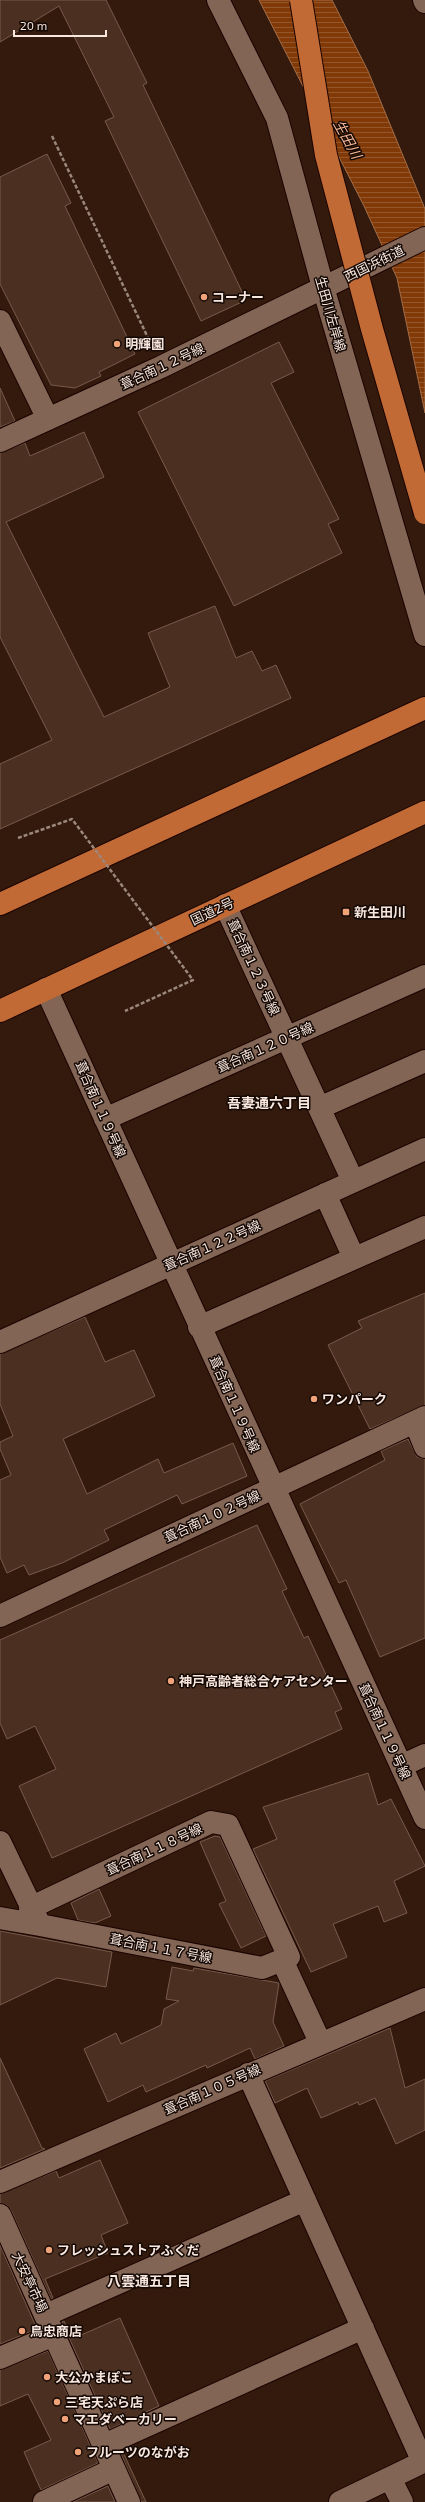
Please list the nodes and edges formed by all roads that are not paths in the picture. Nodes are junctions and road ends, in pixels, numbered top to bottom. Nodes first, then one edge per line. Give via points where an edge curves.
1 (218, 0) edge
2 (301, 0) edge
3 (425, 238) edge
4 (323, 287) junction
5 (0, 321) edge
6 (7, 351) edge
7 (48, 419) junction
8 (0, 441) edge
9 (425, 513) edge
10 (425, 635) edge
11 (425, 708) edge
12 (425, 812) edge
13 (0, 904) edge
14 (225, 905) junction
15 (425, 976) edge
16 (46, 989) junction
17 (0, 1011) edge
18 (286, 1036) junction
19 (425, 1061) edge
20 (320, 1108) junction
21 (105, 1119) junction
22 (425, 1149) edge
23 (353, 1181) junction
24 (325, 1194) junction
25 (425, 1227) edge
26 (354, 1258) junction
27 (171, 1263) junction
28 (199, 1327) junction
29 (0, 1342) edge
30 (420, 1420) edge
31 (425, 1447) edge
32 (272, 1488) junction
33 (0, 1616) edge
34 (425, 1755) edge
35 (401, 1766) junction
36 (425, 1818) edge
37 (0, 1842) edge
38 (35, 1916) junction
39 (0, 1918) edge
40 (282, 1960) junction
41 (425, 1998) edge
42 (320, 2042) junction
43 (248, 2074) junction
44 (0, 2182) edge
45 (305, 2200) junction
46 (0, 2215) edge
47 (46, 2315) junction
48 (363, 2328) junction
49 (54, 2335) junction
50 (0, 2358) edge
51 (104, 2444) junction
52 (424, 2462) edge
53 (114, 2469) junction
54 (390, 2478) junction
55 (44, 2502) edge
56 (129, 2502) edge
57 (340, 2502) edge
58 (402, 2502) edge

1 - 4 street, 生田川左岸線 via 277,118
2 - 9 highway, bridge via 326,155 372,329
3 - 4 street, 西国浜街道
4 - 7 street, 葺合南１２号線 via 161,367
4 - 10 street, 生田川左岸線
5 - 6 street
6 - 7 street
7 - 8 street, 葺合南１２号線
11 - 13 highway
12 - 14 highway, 国道2号
14 - 16 highway, 国道2号
14 - 18 street, 葺合南１２３号線
15 - 18 street, 葺合南１２０号線
16 - 17 highway, 国道2号
16 - 21 street, 葺合南１１９号線
18 - 20 street, 葺合南１２３号線
18 - 21 street, 葺合南１２０号線
19 - 20 street
20 - 23 street, 葺合南１２３号線
21 - 27 street, 葺合南１１９号線
22 - 23 street, 葺合南１２２号線
23 - 24 street, 葺合南１２２号線
24 - 26 street
24 - 27 street, 葺合南１２２号線
25 - 26 street
26 - 28 street
27 - 28 street, 葺合南１１９号線
27 - 29 street, 葺合南１２２号線
28 - 32 street, 葺合南１１９号線
30 - 31 street
30 - 32 street, 葺合南１０２号線
32 - 33 street, 葺合南１０２号線
32 - 35 street, 葺合南１１９号線
34 - 35 street
35 - 36 street, 葺合南１１９号線
37 - 38 street
38 - 39 street, 葺合南１１７号線
38 - 40 street, 葺合南１１７号線 via 262,1968
38 - 40 street, 葺合南１１８号線 via 211,1822 228,1825 289,1957
40 - 42 street
41 - 42 street, 葺合南１０５号線
42 - 43 street, 葺合南１０５号線
43 - 44 street, 葺合南１０５号線
43 - 45 street
45 - 47 street
45 - 48 street
46 - 47 street, 大安亭市場
47 - 49 street, 大安亭市場
48 - 51 street
48 - 52 street
49 - 50 street
49 - 51 street, 大安亭市場
51 - 53 street, 大安亭市場
52 - 54 street
53 - 55 street
53 - 56 street, 大安亭市場
54 - 57 street
54 - 58 street

